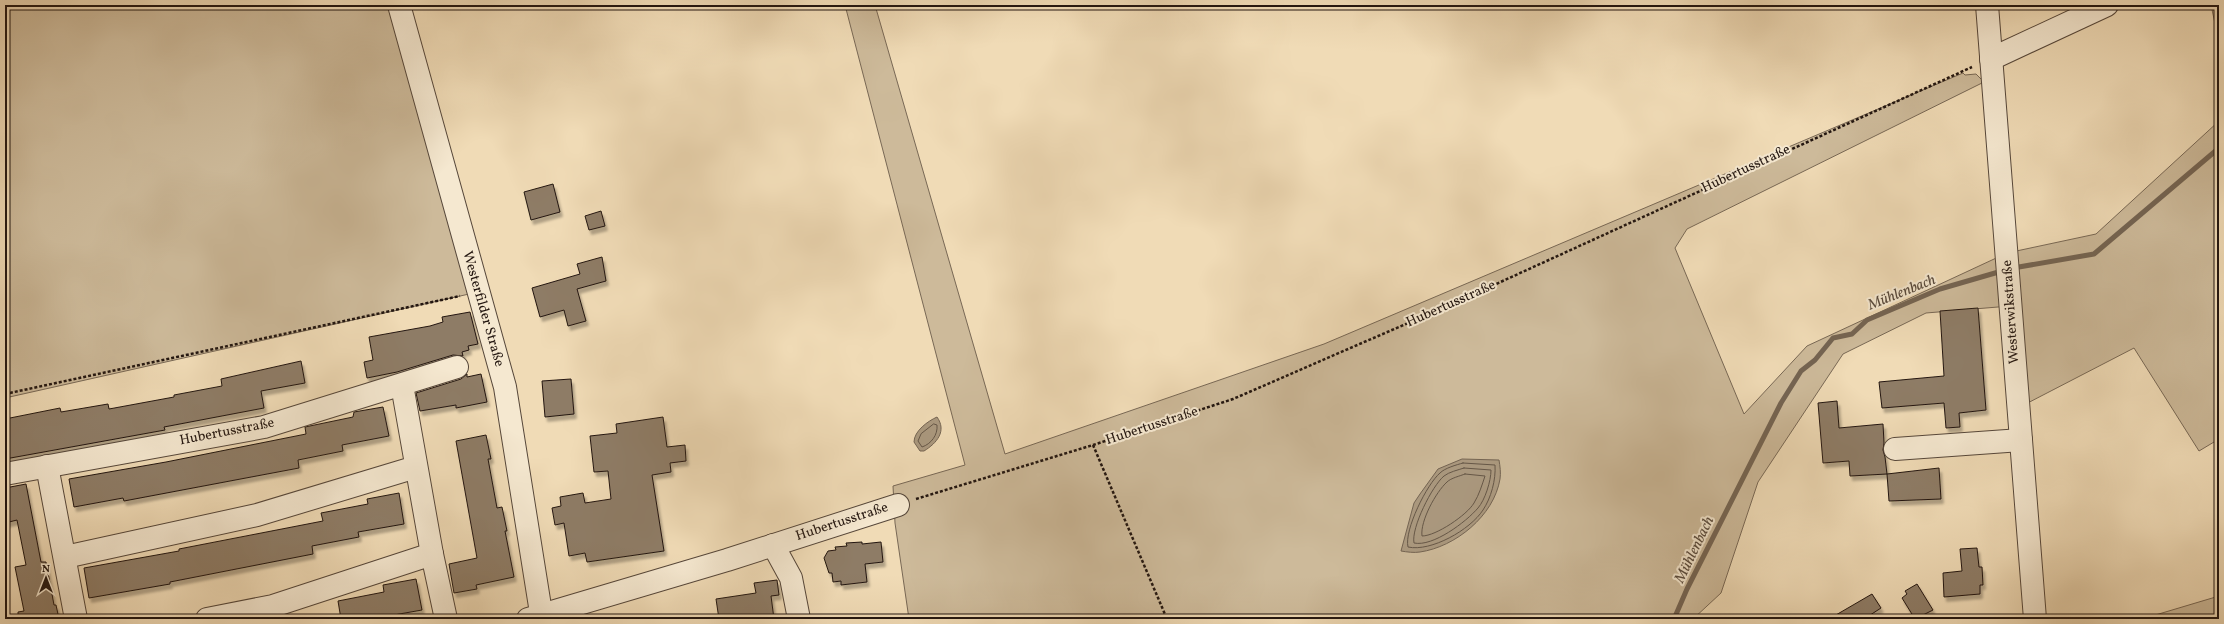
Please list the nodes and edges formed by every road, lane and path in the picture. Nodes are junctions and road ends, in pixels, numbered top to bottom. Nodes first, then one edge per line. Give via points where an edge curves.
1 (399, 5) edge
2 (1987, 5) edge
3 (2107, 5) edge
4 (1991, 59) junction
5 (478, 292) junction
6 (457, 367) dead end
7 (402, 385) junction
8 (5, 394) edge
9 (2021, 440) junction
10 (1093, 445) junction
11 (1895, 448) dead end
12 (47, 466) junction
13 (416, 466) junction
14 (5, 474) edge
15 (898, 505) joint
16 (773, 545) junction
17 (432, 554) junction
18 (65, 558) junction
19 (537, 617) edge
20 (76, 619) edge
21 (207, 619) edge
22 (446, 619) edge
23 (799, 619) edge
24 (1167, 619) edge
25 (2035, 619) edge

1 - 5 street, Westerfilder Straße
2 - 4 street, Westerwikstraße
3 - 4 street
4 - 9 street, Westerwikstraße
4 - 10 path, Hubertusstraße via 1461,300 1233,399
5 - 8 path
5 - 19 street, Westerfilder Straße via 505,387
6 - 7 street, Hubertusstraße
7 - 12 street, Hubertusstraße via 264,427
7 - 13 street
9 - 11 street
9 - 25 street, Westerwikstraße
10 - 15 path, Hubertusstraße
10 - 24 path
12 - 14 street, Hubertusstraße
12 - 18 street
13 - 17 street
13 - 18 street via 258,515
15 - 16 street, Hubertusstraße
16 - 19 street, Hubertusstraße
16 - 23 street via 791,578
17 - 21 street via 273,606
17 - 22 street
18 - 20 street

